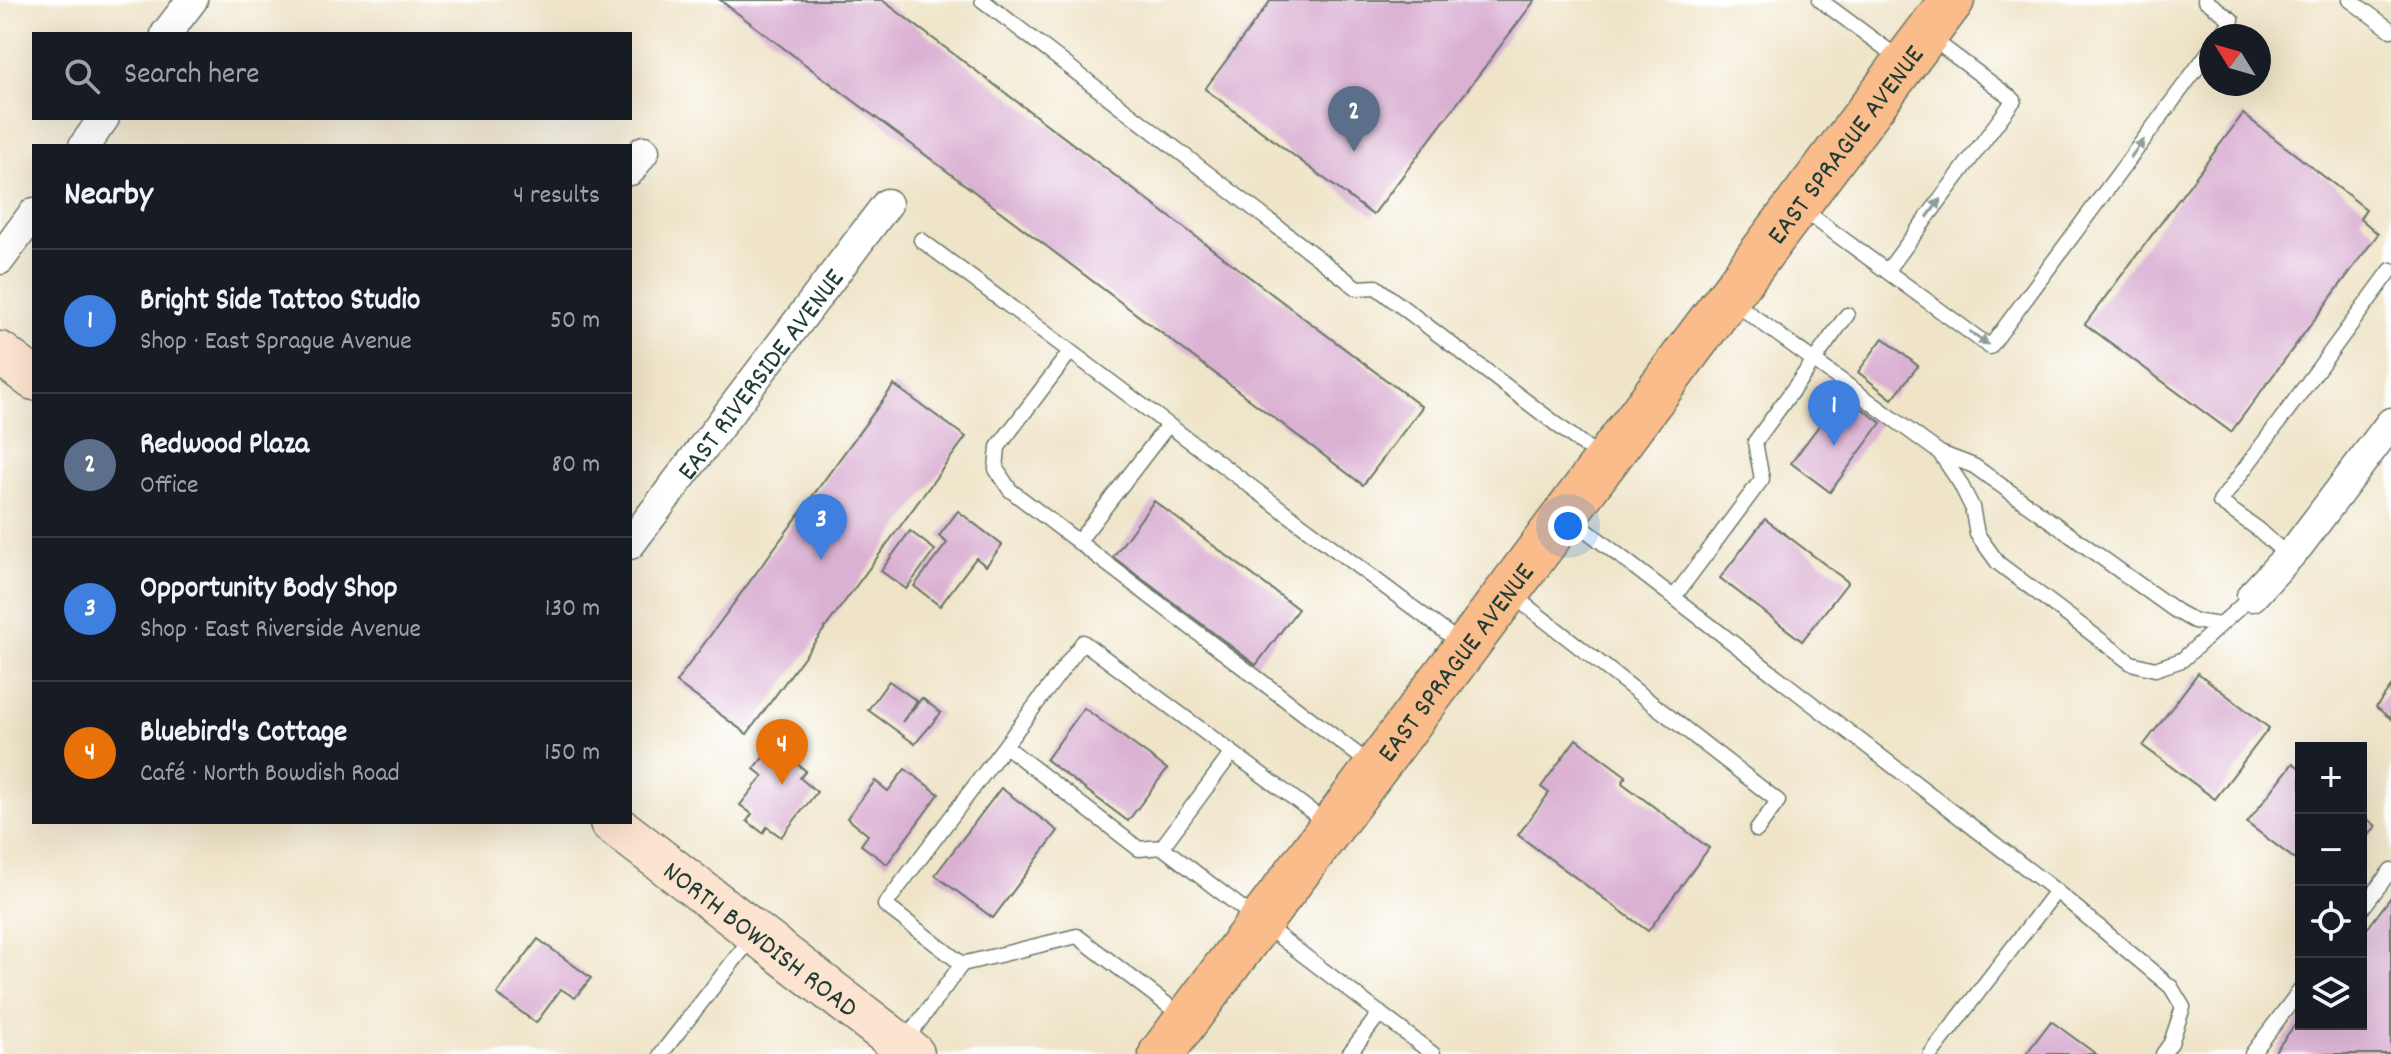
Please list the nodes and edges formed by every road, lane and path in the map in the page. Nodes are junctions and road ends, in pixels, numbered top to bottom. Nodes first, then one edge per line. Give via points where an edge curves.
1 (192, 0) edge
2 (982, 0) edge
3 (1820, 0) edge
4 (2205, 0) edge
5 (2359, 3) edge
6 (2229, 24) edge
7 (2391, 30) edge
8 (168, 32) edge
9 (1928, 32) edge
10 (2199, 65) edge
11 (103, 120) edge
12 (85, 144) edge
13 (887, 204) dead end
14 (1798, 206) junction
15 (32, 216) edge
16 (921, 240) dead end
17 (0, 259) edge
18 (1888, 270) junction
19 (2391, 270) edge
20 (1729, 298) junction
21 (1847, 315) dead end
22 (1070, 352) junction
23 (0, 353) edge
24 (1814, 360) junction
25 (32, 377) edge
26 (2391, 423) edge
27 (1168, 425) junction
28 (1940, 453) junction
29 (1606, 461) junction
30 (1566, 515) junction
31 (632, 541) edge
32 (1078, 542) junction
33 (2288, 556) junction
34 (1508, 591) junction
35 (2252, 596) joint
36 (1674, 597) junction
37 (2220, 625) junction
38 (1466, 648) junction
39 (1005, 746) junction
40 (1232, 753) junction
41 (1374, 768) junction
42 (614, 824) edge
43 (1330, 825) junction
44 (1757, 830) dead end
45 (1162, 847) junction
46 (2391, 870) edge
47 (2056, 891) junction
48 (2367, 902) edge
49 (1260, 921) junction
50 (755, 932) junction
51 (962, 964) junction
52 (2295, 997) edge
53 (1380, 1013) junction
54 (1187, 1020) junction
55 (908, 1050) edge
56 (661, 1054) edge
57 (1161, 1054) edge
58 (1349, 1054) edge
59 (1433, 1054) edge
60 (1931, 1054) edge
61 (2163, 1054) edge
62 (2252, 1054) edge

1 - 8 street
2 - 29 lane via 1357,288 1376,287
3 - 9 lane
4 - 6 lane via 2232,20
5 - 7 lane
9 - 14 main road, EAST SPRAGUE AVENUE
18 -> 9 lane via 2014,100
18 -> 10 lane via 1990,347
11 - 12 street
13 - 31 street, EAST RIVERSIDE AVENUE
14 - 18 lane
14 - 20 main road, EAST SPRAGUE AVENUE
15 - 17 street
16 - 22 lane
19 - 33 lane via 2220,502
20 - 24 lane
20 - 29 main road, EAST SPRAGUE AVENUE
21 - 24 lane
22 - 27 lane
22 - 32 lane via 998,447 996,469 1010,490
23 - 25 street
24 - 28 lane
24 - 36 lane via 1755,442 1762,479
26 - 33 street
27 - 32 lane
27 - 38 lane
28 - 37 lane via 1974,466 2176,611 2194,621
28 - 37 lane via 1972,507 1977,534 1998,563 2131,663 2155,669 2182,660
29 - 30 main road, EAST SPRAGUE AVENUE
30 - 34 main road, EAST SPRAGUE AVENUE
30 - 36 lane
32 - 41 lane
33 - 35 street
34 - 38 main road, EAST SPRAGUE AVENUE
34 - 44 lane via 1778,801
35 - 37 lane
36 - 47 lane
38 - 41 main road, EAST SPRAGUE AVENUE
39 - 40 lane via 1083,642
39 - 45 lane via 1139,849
39 - 51 lane via 885,905
40 - 43 lane
40 - 45 lane
41 - 43 main road, EAST SPRAGUE AVENUE
42 - 50 street, NORTH BOWDISH ROAD
43 - 49 main road, EAST SPRAGUE AVENUE
45 - 49 lane
46 - 48 lane
47 - 60 lane
47 - 61 lane via 2171,987 2183,1007
49 - 53 lane
49 - 54 main road, EAST SPRAGUE AVENUE
50 - 55 street, NORTH BOWDISH ROAD
50 - 56 lane
51 - 54 lane via 1077,936
51 - 55 lane
52 - 62 lane
53 - 58 lane
53 - 59 lane
54 - 57 main road, EAST SPRAGUE AVENUE

